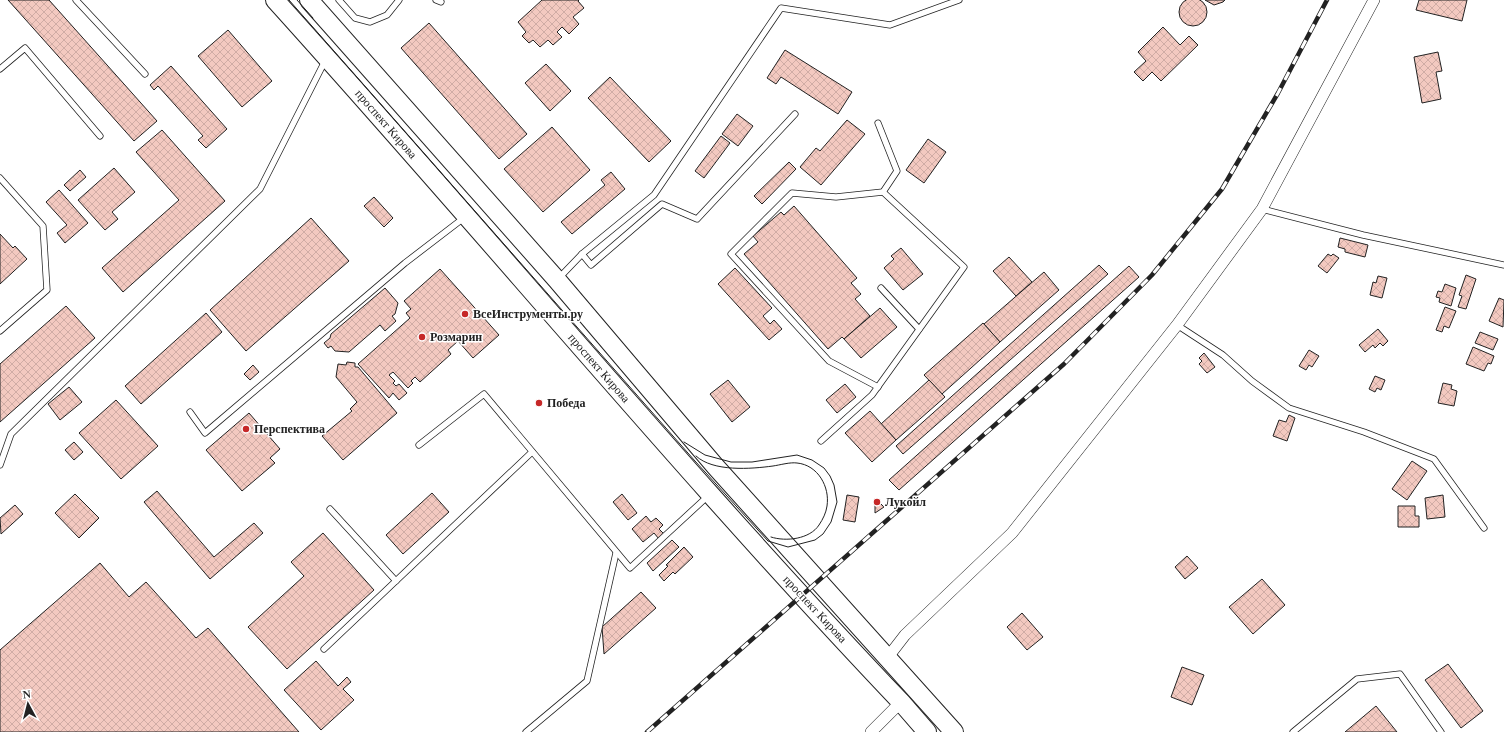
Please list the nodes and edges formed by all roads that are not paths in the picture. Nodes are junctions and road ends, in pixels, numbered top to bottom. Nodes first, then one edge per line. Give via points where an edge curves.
1 (76, 0) edge
2 (275, 0) edge
3 (309, 0) edge
4 (339, 0) edge
5 (399, 0) edge
6 (958, 0) edge
7 (1374, 0) edge
8 (346, 43) junction
9 (327, 57) junction
10 (0, 69) edge
11 (145, 74) dead end
12 (795, 114) dead end
13 (878, 123) dead end
14 (100, 136) dead end
15 (0, 178) edge
16 (883, 192) junction
17 (1262, 209) junction
18 (466, 216) junction
19 (582, 254) junction
20 (1504, 265) edge
21 (557, 280) junction
22 (881, 288) dead end
23 (1177, 325) junction
24 (919, 329) junction
25 (0, 331) edge
26 (878, 387) junction
27 (190, 412) dead end
28 (821, 441) dead end
29 (419, 445) dead end
30 (532, 452) junction
31 (0, 465) edge
32 (710, 494) junction
33 (330, 509) dead end
34 (1484, 528) dead end
35 (616, 553) junction
36 (396, 581) junction
37 (324, 649) dead end
38 (888, 657) junction
39 (901, 702) junction
40 (526, 732) edge
41 (871, 732) edge
42 (927, 732) edge
43 (954, 732) edge
44 (1293, 732) edge
45 (1441, 732) edge

1 - 11 lane
2 - 9 main road, проспект Кирова
3 - 8 main road, проспект Кирова
4 - 5 lane via 355,18 370,22 387,15
6 - 19 lane via 890,25 781,8 654,195
7 - 17 street
8 - 9 main road
8 - 21 main road, проспект Кирова
9 - 18 main road, проспект Кирова
9 - 31 lane via 260,189 11,434
10 - 14 lane via 24,48
12 - 19 lane via 696,219 662,204 591,265
13 - 16 lane via 897,171
15 - 25 lane via 43,226 47,290
16 - 24 lane via 964,266
16 - 26 lane via 836,198 792,193 731,254 829,361
17 - 20 lane via 1362,235
17 - 23 street
18 - 27 lane via 405,263 205,433
18 - 32 main road, проспект Кирова
19 - 21 lane
21 - 38 main road, проспект Кирова via 720,472
22 - 24 lane
23 - 34 lane via 1223,355 1252,381 1289,408 1364,432 1434,459
23 - 38 street via 1012,533 905,635
24 - 26 lane
26 - 28 lane
29 - 30 lane via 484,394
30 - 35 lane
30 - 36 lane
32 - 35 lane via 630,568
32 - 39 main road, проспект Кирова
33 - 36 lane
35 - 40 lane via 587,681
36 - 37 lane
38 - 43 main road, проспект Кирова
39 - 41 street
39 - 42 main road, проспект Кирова
44 - 45 lane via 1358,679 1400,674

